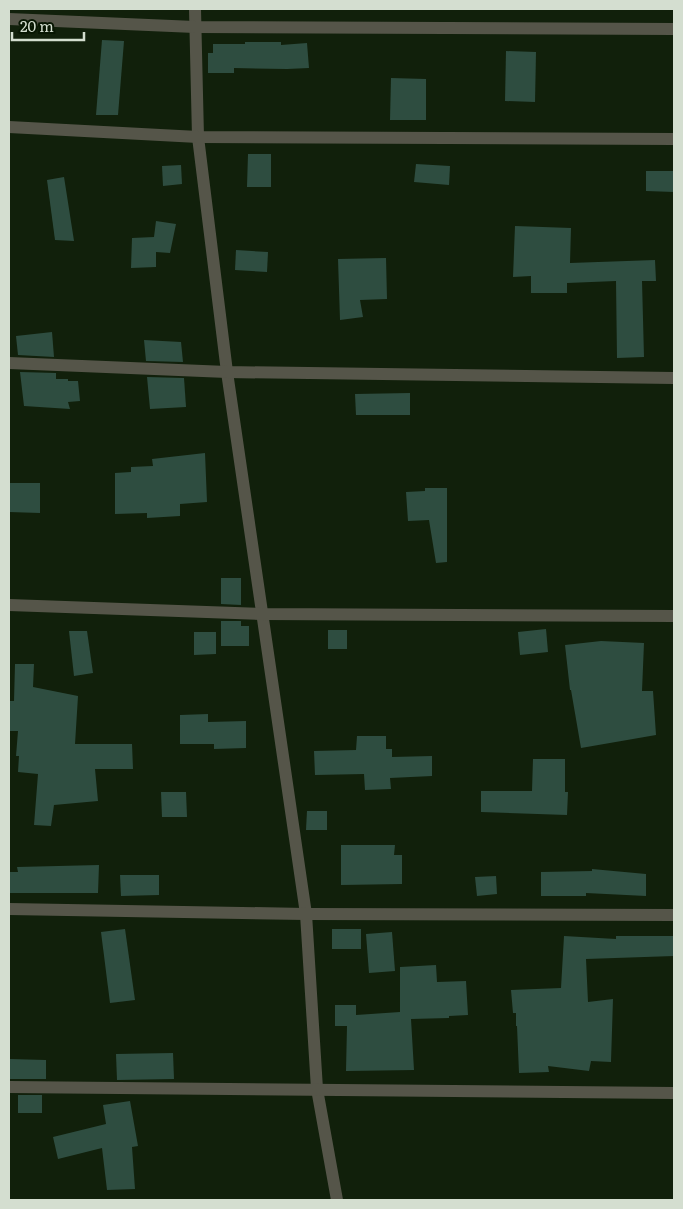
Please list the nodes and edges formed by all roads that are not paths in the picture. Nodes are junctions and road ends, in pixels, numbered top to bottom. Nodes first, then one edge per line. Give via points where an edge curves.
1 (194, 9) edge
2 (9, 19) edge
3 (195, 27) junction
4 (674, 29) edge
5 (9, 127) edge
6 (198, 137) junction
7 (674, 139) edge
8 (9, 362) edge
9 (227, 372) junction
10 (674, 378) edge
11 (9, 604) edge
12 (262, 614) junction
13 (674, 616) edge
14 (9, 909) edge
15 (306, 914) junction
16 (674, 915) edge
17 (9, 1087) edge
18 (317, 1089) junction
19 (674, 1093) edge
20 (337, 1200) edge

1 - 3 street
2 - 3 street
3 - 4 street
3 - 6 street
5 - 6 street
6 - 7 street
6 - 9 street
8 - 9 street
9 - 10 street
9 - 12 street
11 - 12 street
12 - 13 street
12 - 15 street
14 - 15 street
15 - 16 street
15 - 18 street
17 - 18 street
18 - 19 street
18 - 20 street

